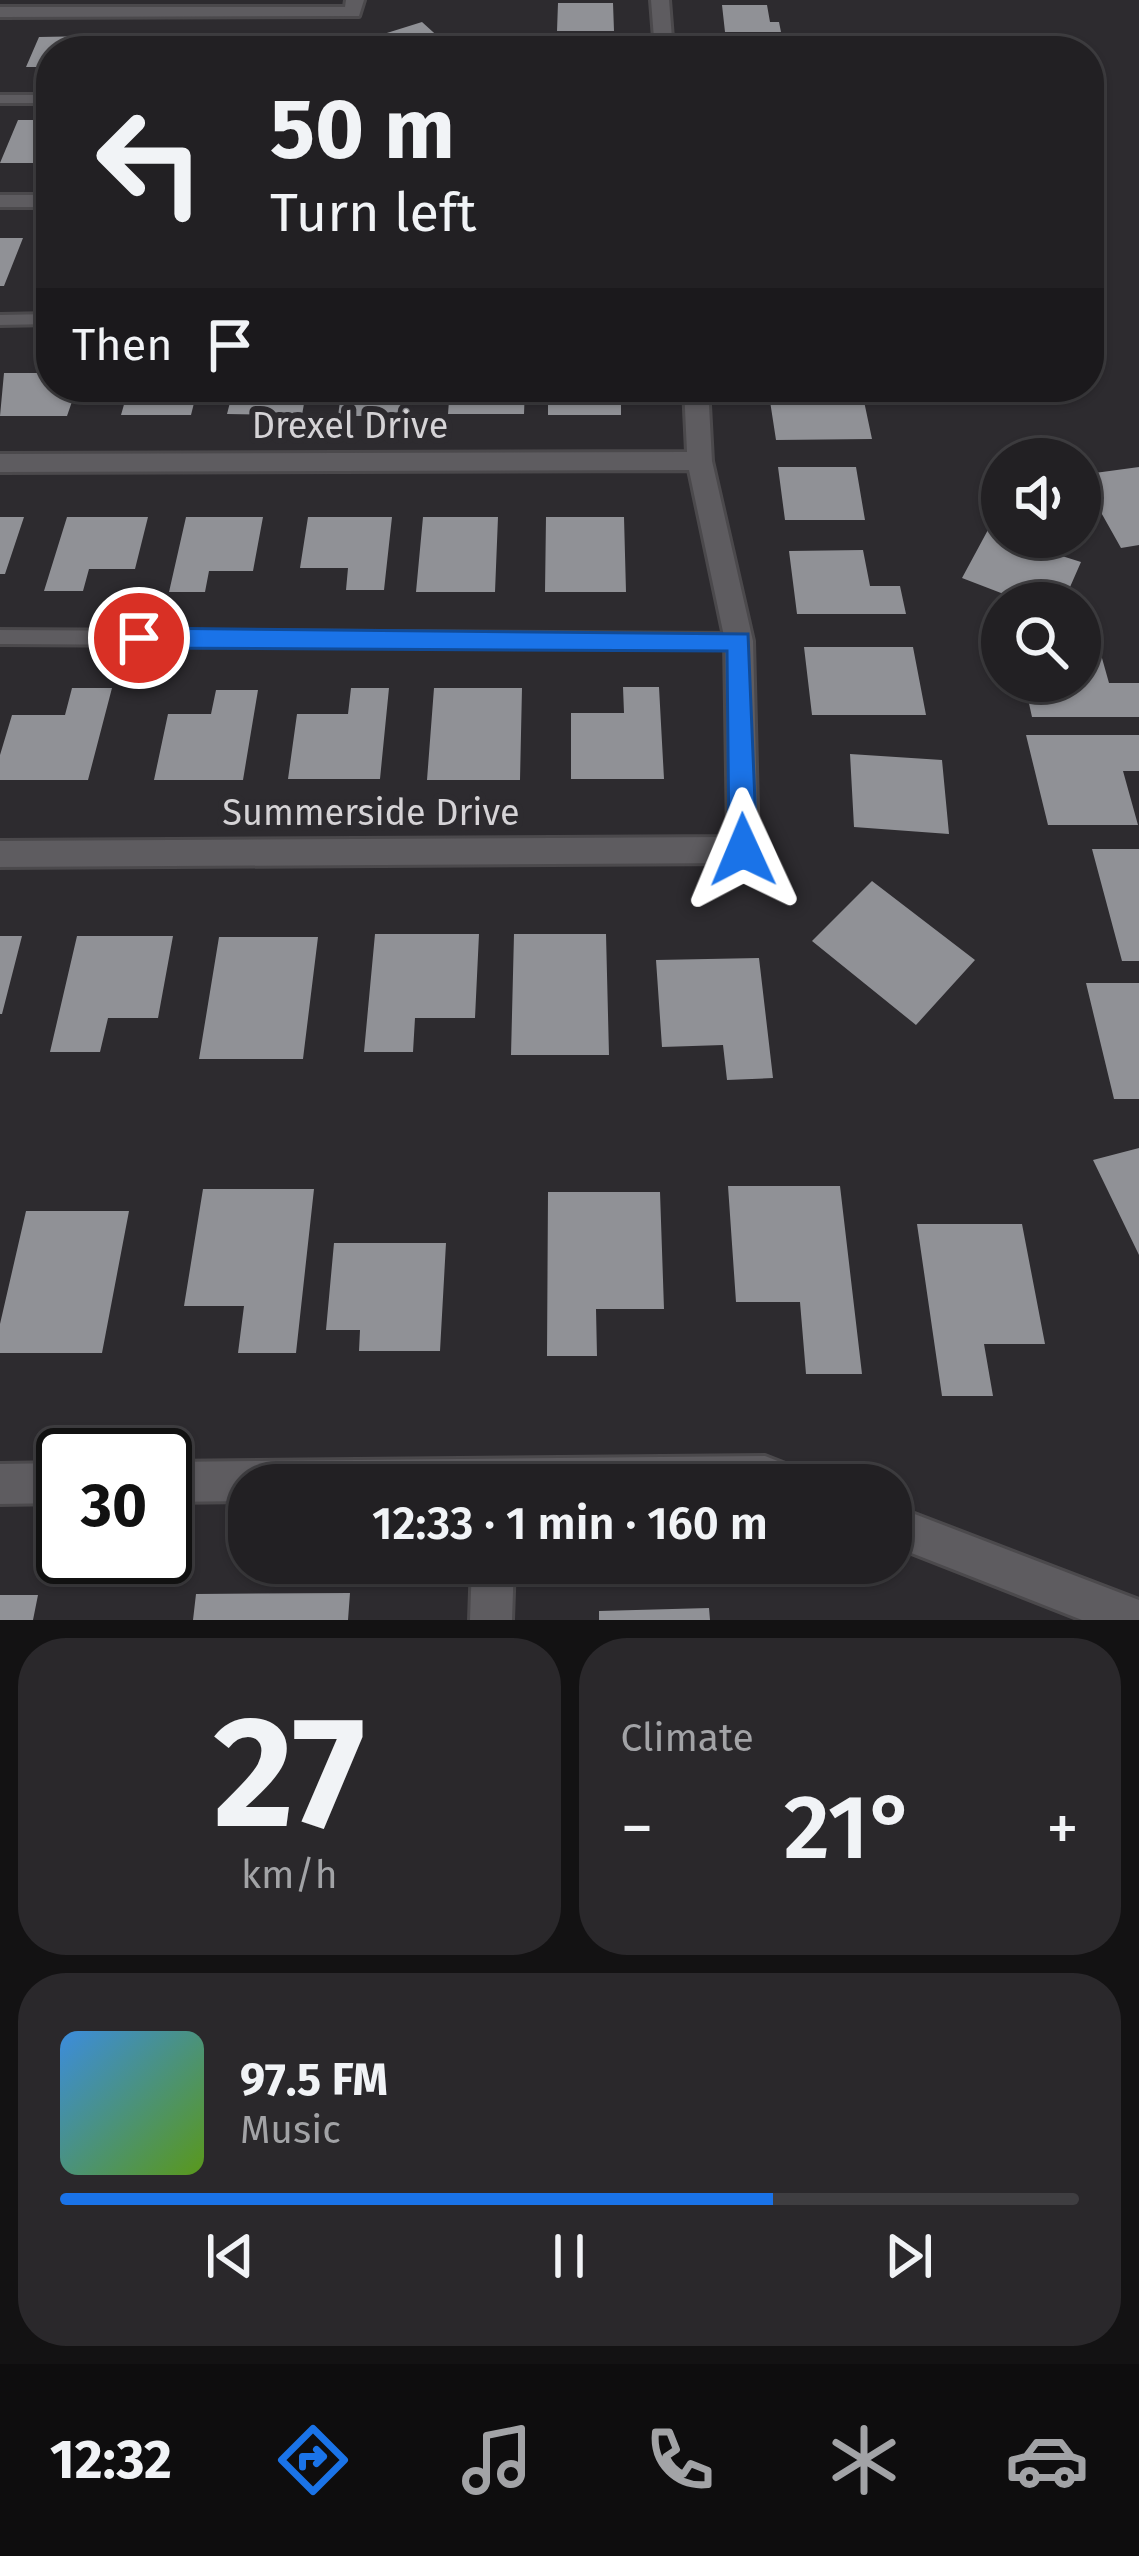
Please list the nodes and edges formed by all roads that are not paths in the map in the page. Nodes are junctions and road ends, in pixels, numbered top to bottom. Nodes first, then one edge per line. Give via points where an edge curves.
1 (660, 0) edge
2 (354, 6) edge
3 (0, 11) edge
4 (663, 36) edge
5 (0, 99) edge
6 (36, 99) edge
7 (0, 201) edge
8 (36, 202) edge
9 (0, 320) edge
10 (36, 320) edge
11 (697, 402) edge
12 (700, 461) junction
13 (0, 463) edge
14 (0, 637) edge
15 (739, 641) junction
16 (0, 854) edge
17 (192, 1482) edge
18 (228, 1482) edge
19 (36, 1483) edge
20 (0, 1484) edge
21 (912, 1533) edge
22 (492, 1584) edge
23 (491, 1620) edge
24 (1136, 1620) edge

1 - 4 street
2 - 3 street
5 - 6 lane
7 - 8 street
9 - 10 lane
11 - 12 street
12 - 13 street, Drexel Drive
12 - 15 street
14 - 15 lane
15 - 16 street, Summerside Drive via 743,850
17 - 18 street
19 - 20 street
21 - 24 street
22 - 23 street

